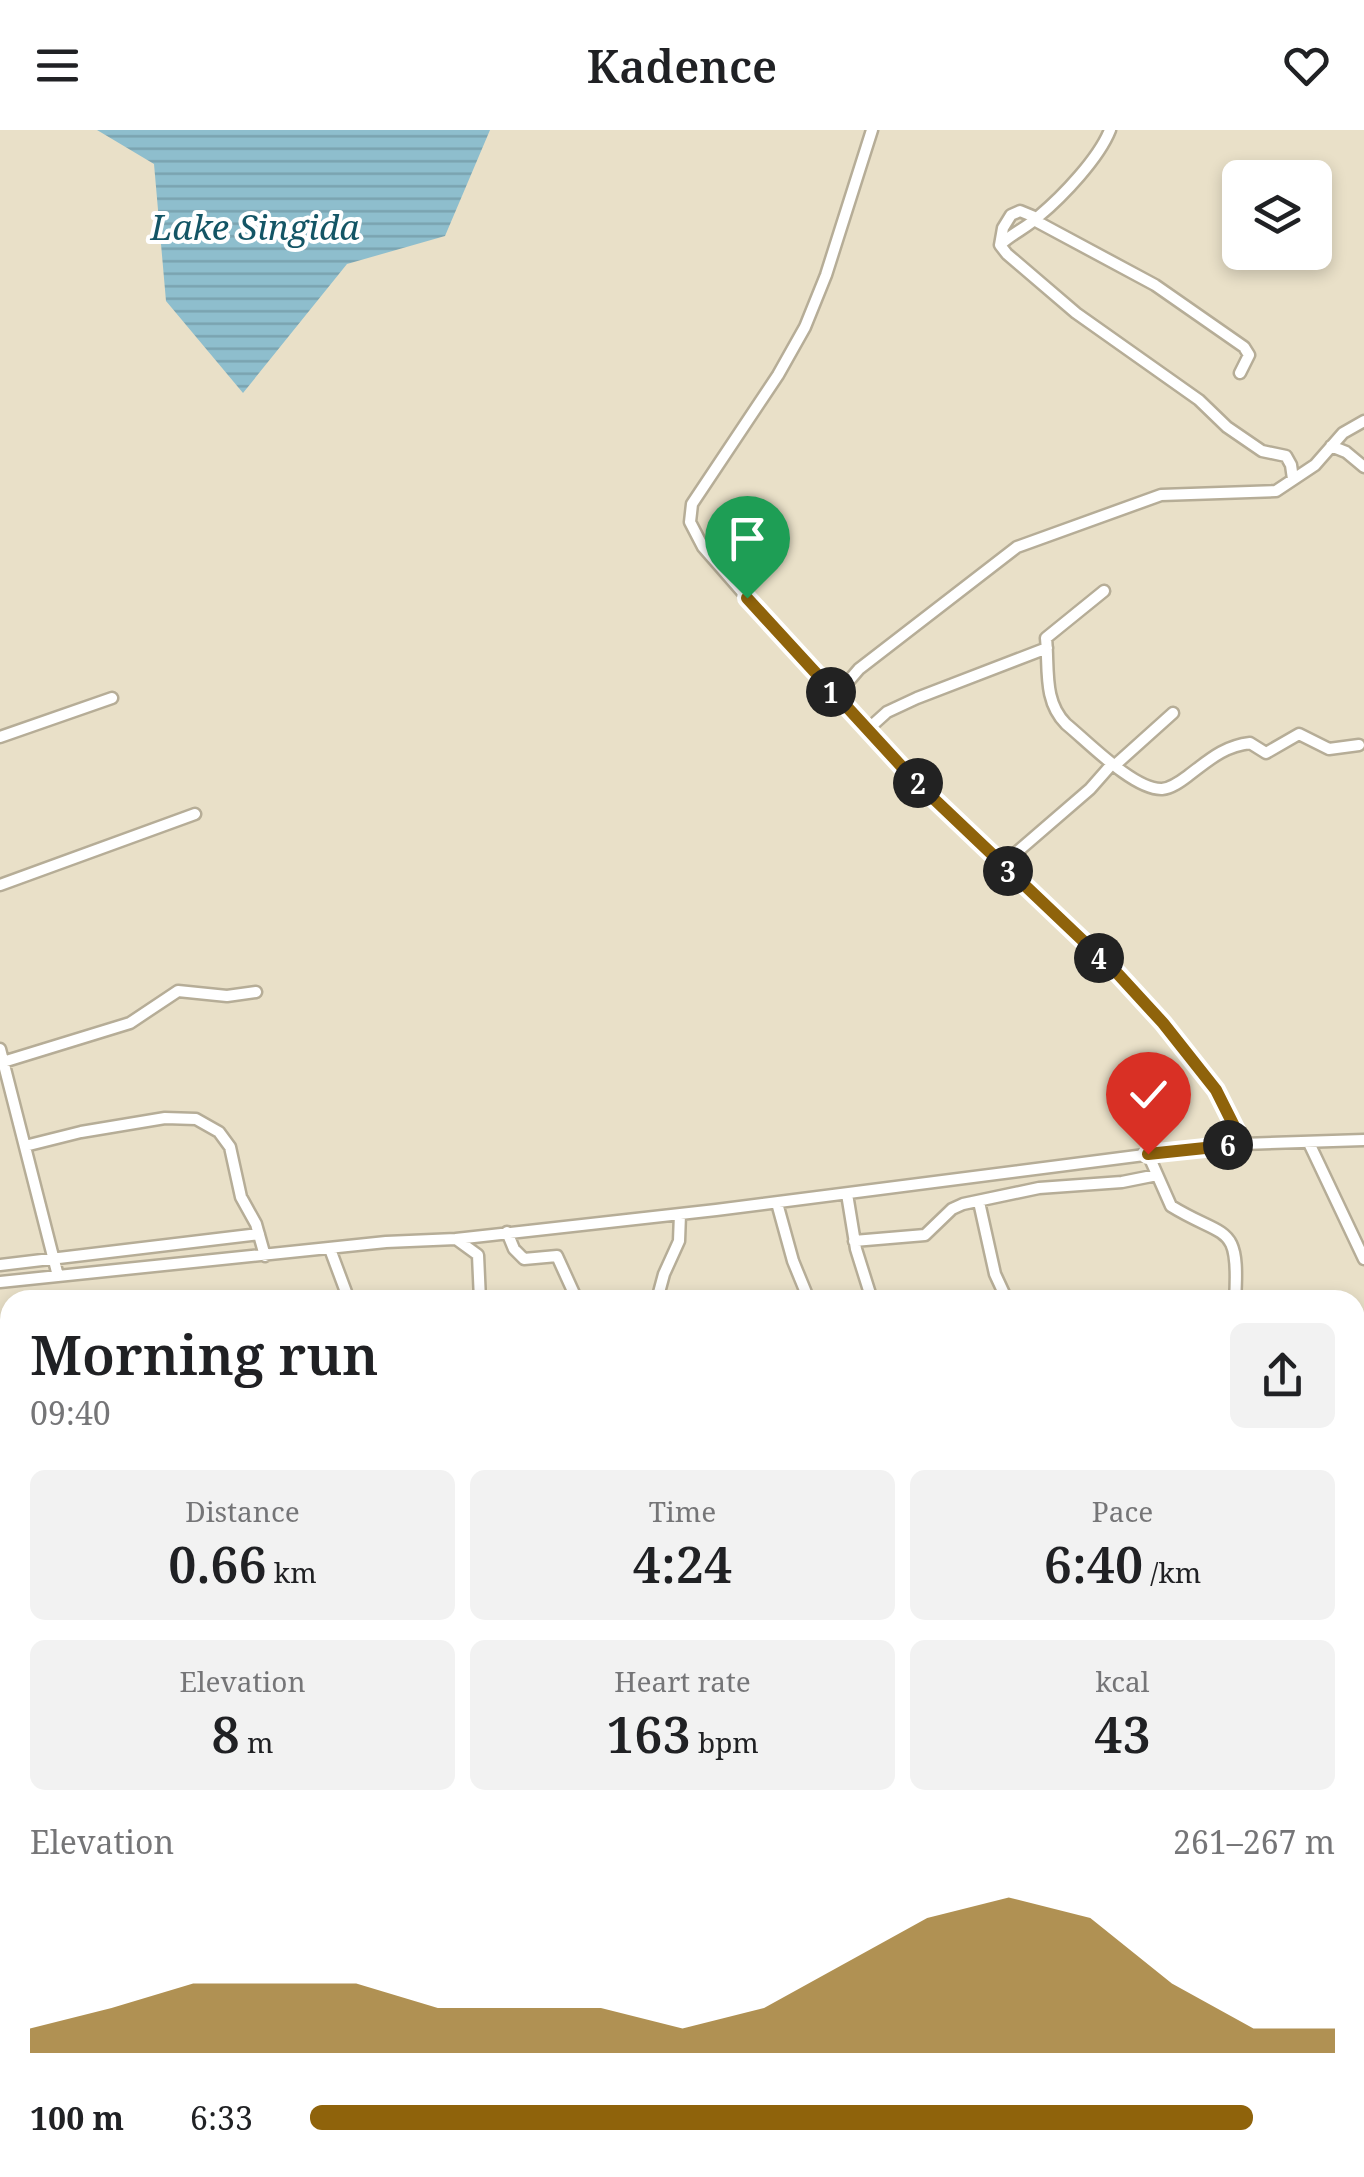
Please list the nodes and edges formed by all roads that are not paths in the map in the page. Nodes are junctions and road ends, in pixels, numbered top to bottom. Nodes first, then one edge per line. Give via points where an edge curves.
1 (872, 130) edge
2 (1110, 130) edge
3 (1036, 219) junction
4 (1240, 373) dead end
5 (1364, 421) edge
6 (1331, 446) junction
7 (1364, 467) edge
8 (1292, 479) junction
9 (1104, 591) dead end
10 (1047, 648) junction
11 (112, 698) dead end
12 (840, 702) junction
13 (1173, 714) dead end
14 (867, 730) junction
15 (0, 737) edge
16 (1360, 745) dead end
17 (1113, 764) junction
18 (195, 814) dead end
19 (1002, 866) junction
20 (0, 886) edge
21 (256, 992) dead end
22 (0, 1049) edge
23 (3, 1062) junction
24 (1364, 1140) edge
25 (1309, 1143) junction
26 (1243, 1144) junction
27 (25, 1146) junction
28 (1148, 1154) junction
29 (1157, 1175) junction
30 (847, 1194) junction
31 (979, 1202) junction
32 (778, 1203) junction
33 (680, 1214) junction
34 (507, 1232) junction
35 (260, 1234) junction
36 (456, 1239) junction
37 (854, 1241) junction
38 (330, 1249) junction
39 (265, 1256) junction
40 (54, 1258) junction
41 (1364, 1260) edge
42 (0, 1265) edge
43 (58, 1276) junction
44 (0, 1282) edge
45 (345, 1290) edge
46 (480, 1290) edge
47 (572, 1290) edge
48 (660, 1290) edge
49 (805, 1290) edge
50 (869, 1290) edge
51 (1002, 1290) edge
52 (1235, 1290) edge

1 - 12 street via 805,327 690,512 702,547
2 - 3 street via 1094,158
3 - 4 street via 1155,285 1244,347 1248,355
3 - 8 street via 1000,244 1006,254 1227,427 1262,450 1286,456
5 - 6 street
6 - 7 street
6 - 8 street
8 - 12 street via 1268,493 1162,495 1017,546 859,669
9 - 10 street via 1050,633
10 - 14 street via 917,698
10 - 17 street via 1049,695 1058,716
11 - 15 street
12 - 14 street
13 - 17 street
14 - 19 street
16 - 17 street via 1329,749 1299,734 1266,753 1250,742 1240,744 1165,789
17 - 19 street
18 - 20 street
19 - 26 street via 1163,1023 1216,1090
21 - 23 street via 178,991 130,1024
22 - 23 street
23 - 27 street
24 - 25 street
25 - 26 street
25 - 41 street
26 - 28 street
27 - 35 street via 165,1118 196,1119 227,1143 240,1197
27 - 40 street
28 - 29 street
28 - 30 street
29 - 31 street
29 - 52 street via 1171,1206 1231,1242
30 - 32 street
30 - 37 street
31 - 37 street via 952,1209 924,1235
31 - 51 street
32 - 33 street
32 - 49 street
33 - 34 street
33 - 48 street via 679,1241
34 - 36 street
34 - 47 street via 524,1259 557,1256
35 - 39 street
35 - 40 street
36 - 38 street
36 - 46 street via 478,1256
37 - 50 street
38 - 39 street
38 - 45 street
39 - 43 street
40 - 42 street
40 - 43 street
43 - 44 street

